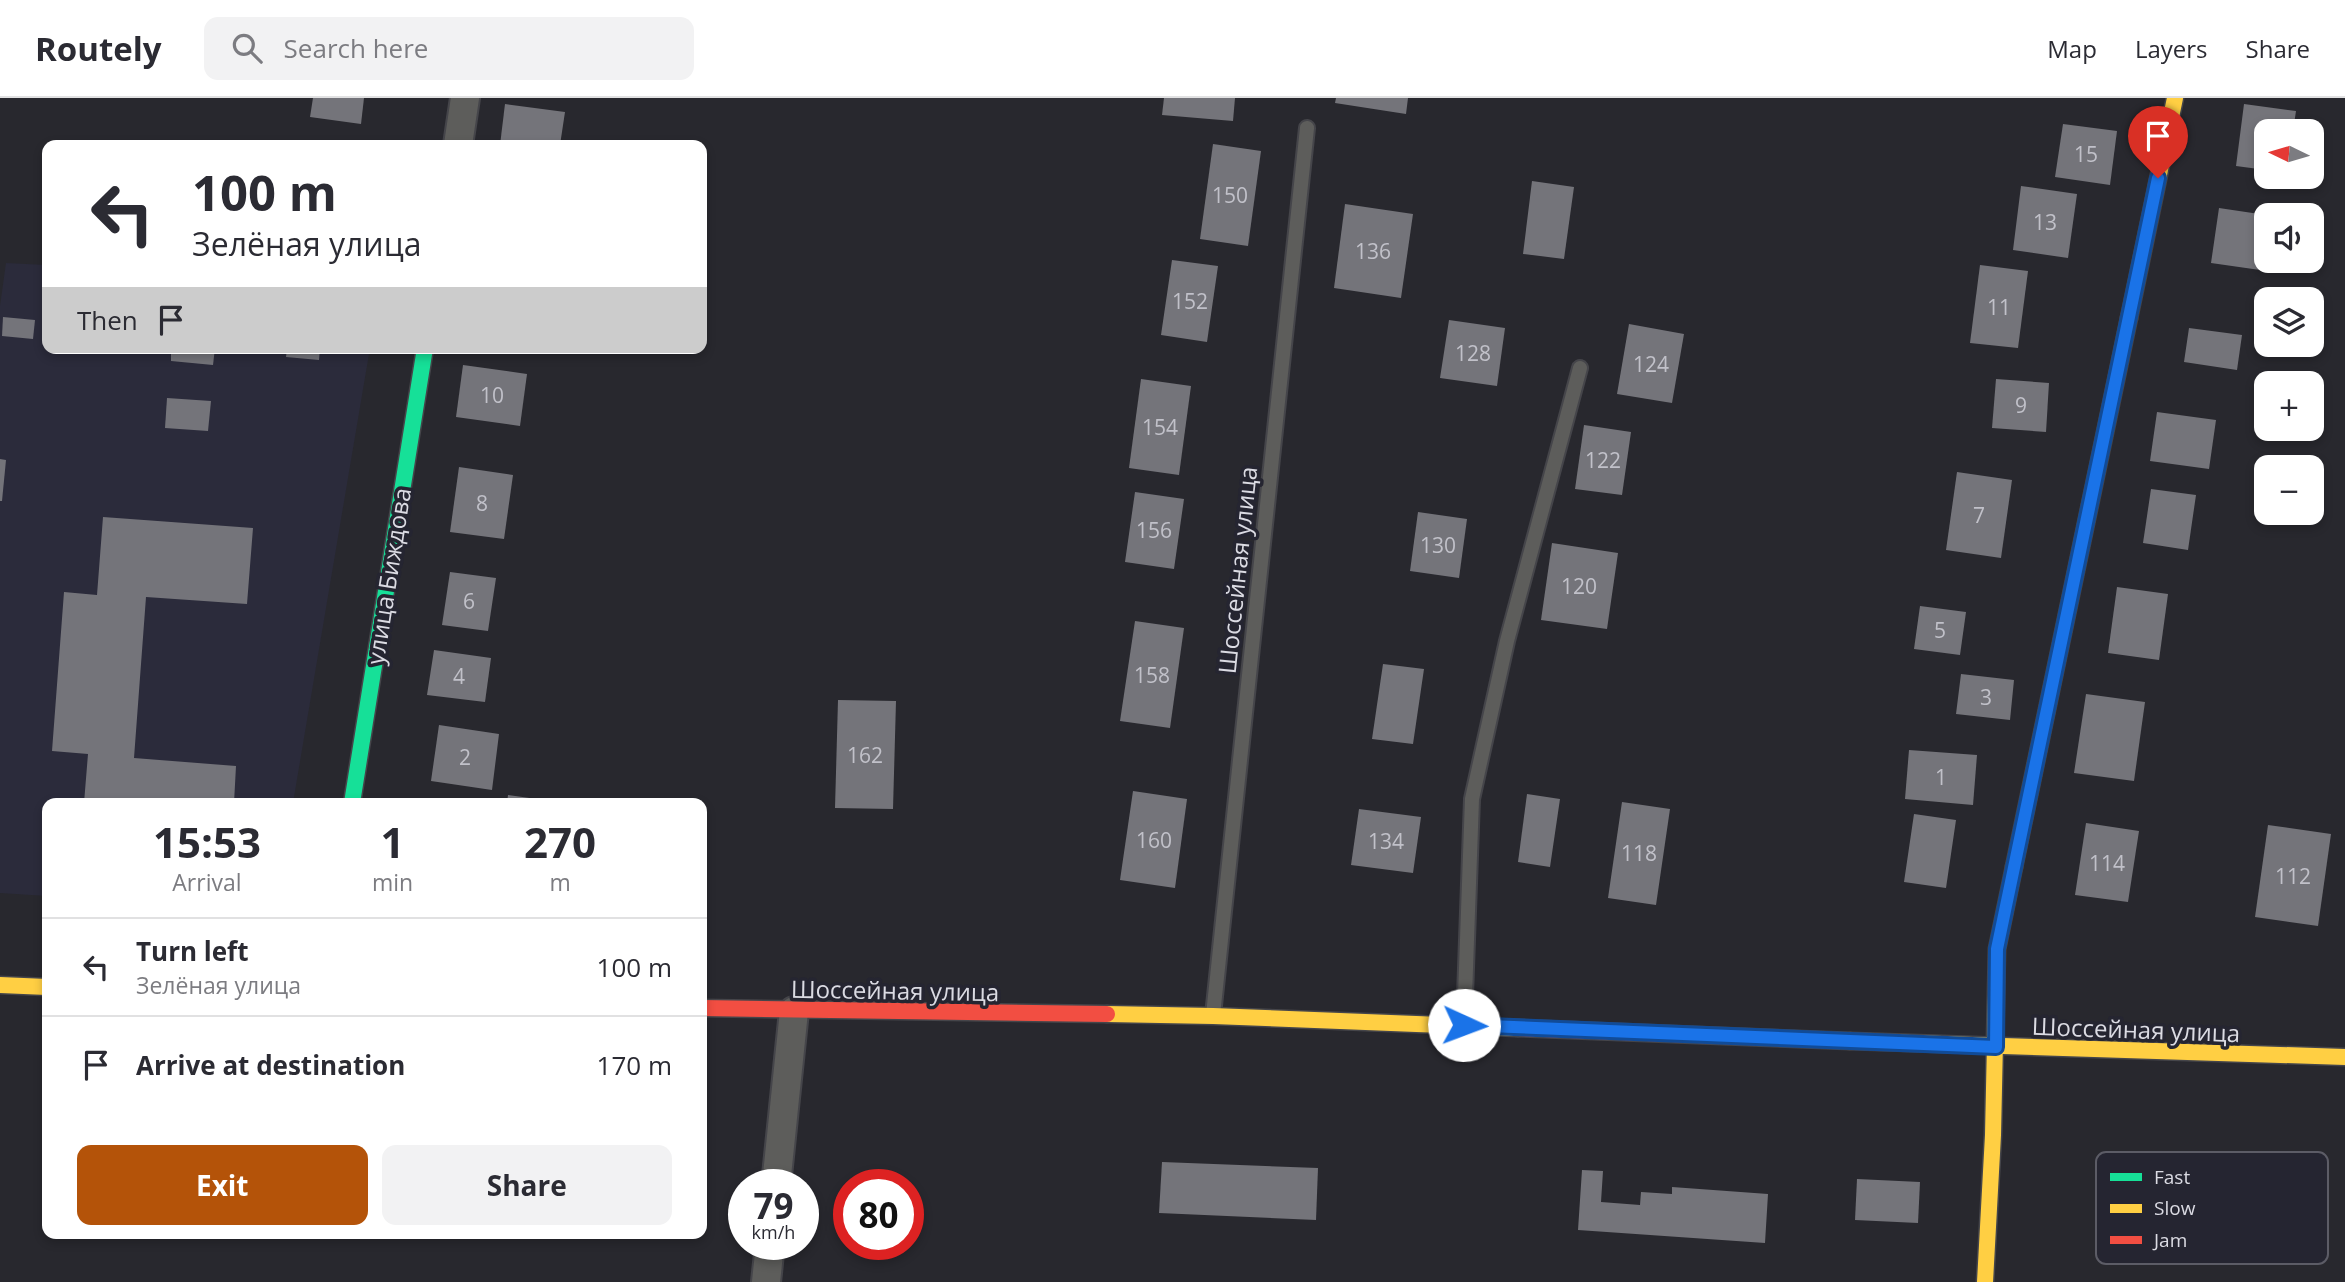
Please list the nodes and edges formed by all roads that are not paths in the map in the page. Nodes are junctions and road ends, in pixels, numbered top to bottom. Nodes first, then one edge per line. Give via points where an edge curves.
1 (465, 98) edge
2 (2175, 98) edge
3 (1307, 128) dead end
4 (458, 140) edge
5 (424, 354) edge
6 (1580, 368) dead end
7 (353, 798) edge
8 (0, 985) edge
9 (42, 987) edge
10 (707, 1008) edge
11 (794, 1012) junction
12 (1213, 1016) junction
13 (1464, 1025) junction
14 (1996, 1047) junction
15 (2345, 1057) edge
16 (778, 1169) edge
17 (768, 1260) edge
18 (766, 1282) edge
19 (1984, 1282) edge

1 - 4 street
2 - 14 main road via 1997,949
3 - 12 lane, Шоссейная улица
5 - 7 main road, улица Биждова
6 - 13 lane via 1507,641 1472,799
8 - 9 main road
10 - 11 main road, Шоссейная улица
11 - 12 main road, Шоссейная улица
11 - 16 street
12 - 13 main road, Шоссейная улица
13 - 14 main road, Шоссейная улица
14 - 15 main road, Шоссейная улица
14 - 19 main road
17 - 18 street

